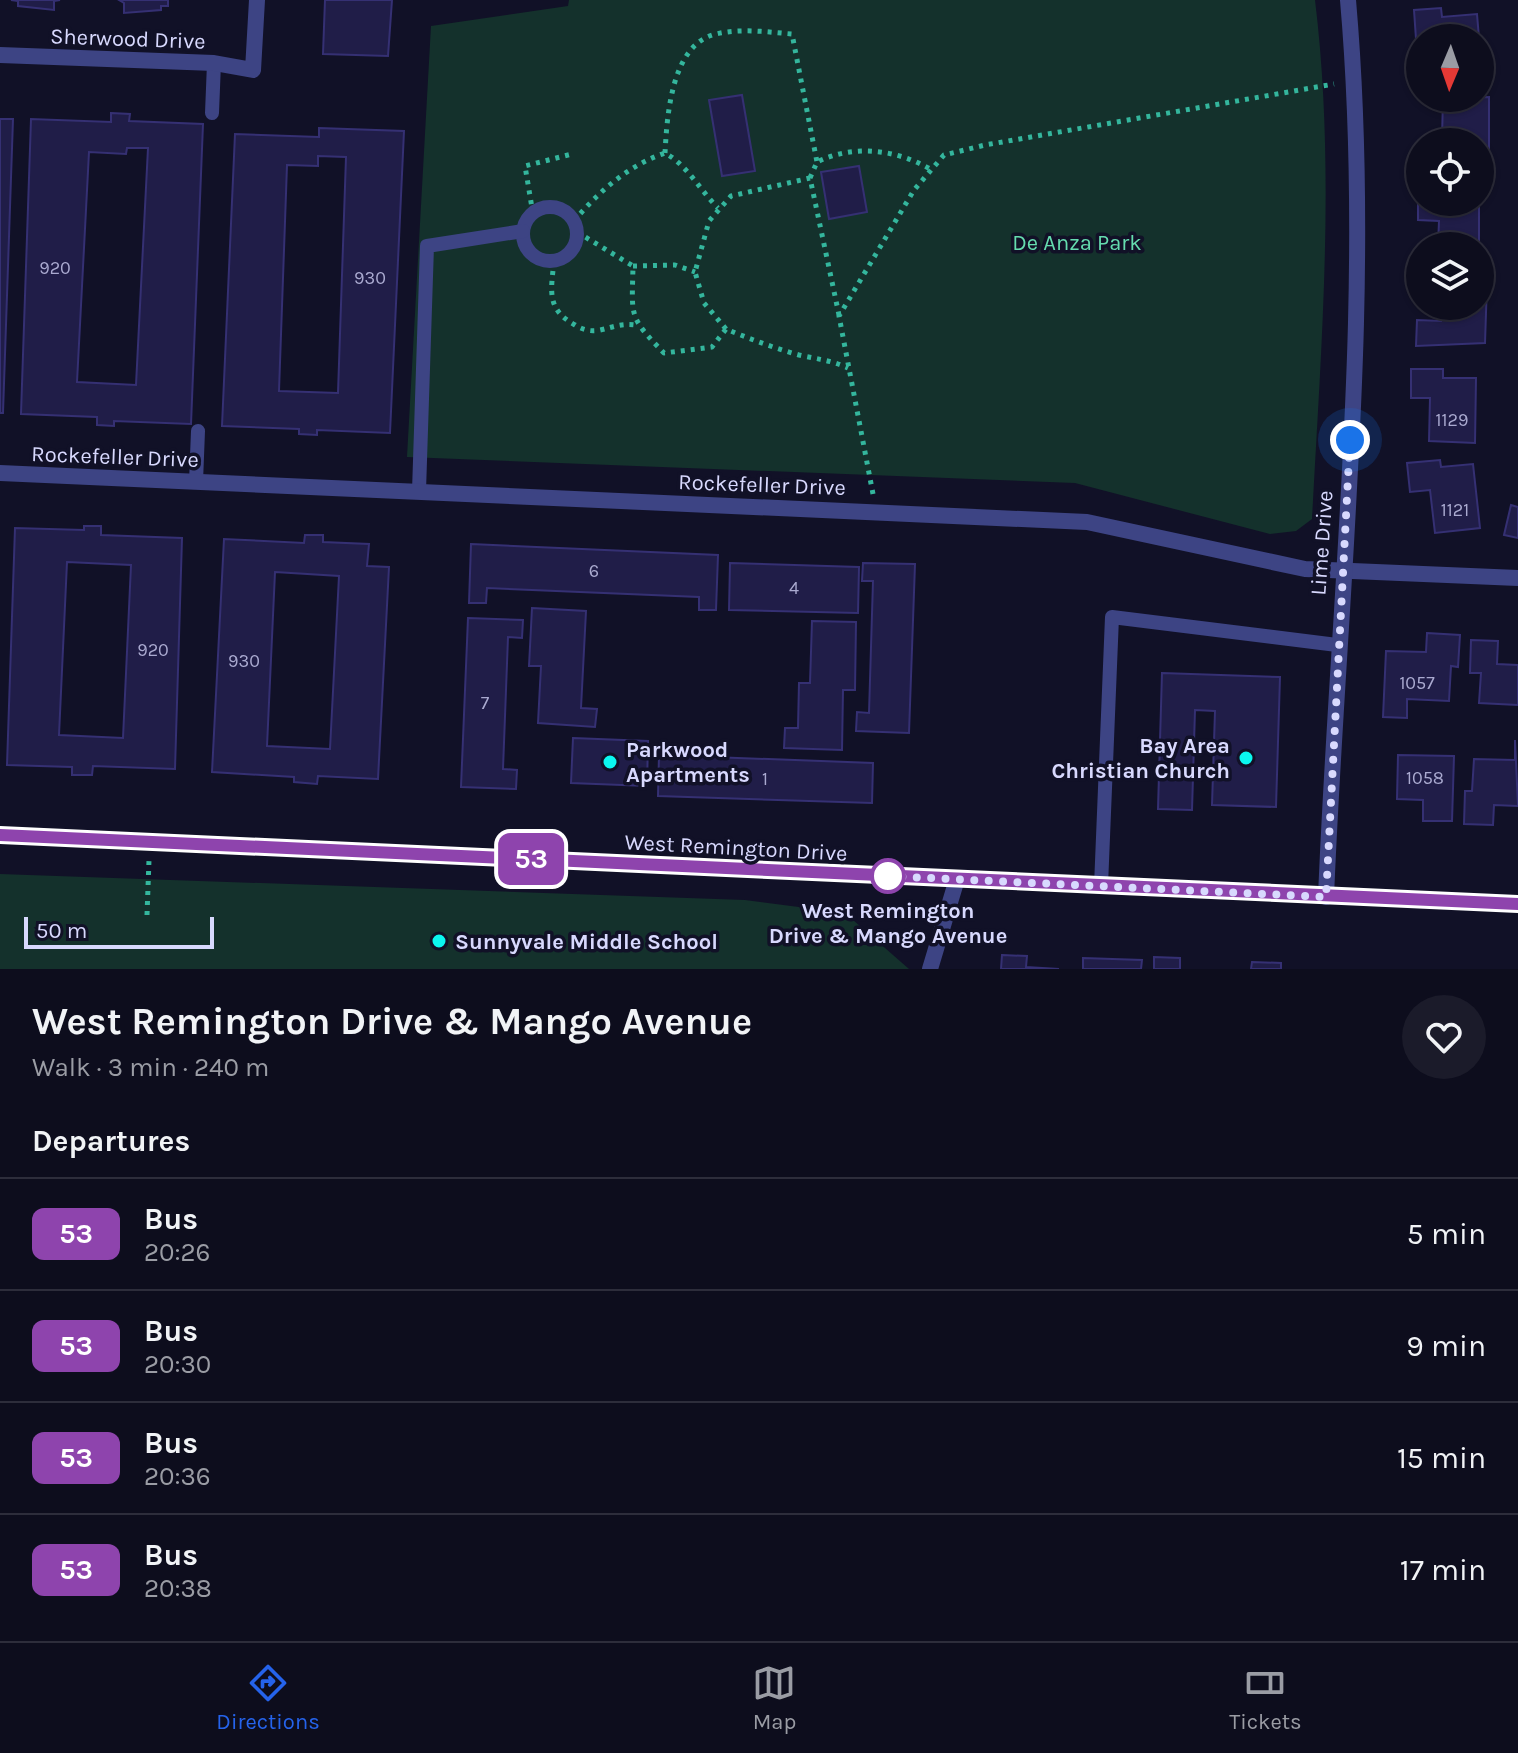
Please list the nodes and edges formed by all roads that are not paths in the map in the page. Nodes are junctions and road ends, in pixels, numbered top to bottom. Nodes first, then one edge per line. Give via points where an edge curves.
1 (257, 0) edge
2 (1348, 0) edge
3 (0, 55) edge
4 (214, 63) junction
5 (212, 113) dead end
6 (523, 231) junction
7 (198, 431) dead end
8 (0, 473) edge
9 (196, 482) junction
10 (419, 491) junction
11 (1342, 570) junction
12 (1518, 578) edge
13 (1337, 645) junction
14 (0, 835) edge
15 (957, 879) junction
16 (1101, 886) junction
17 (1326, 897) junction
18 (1518, 904) edge
19 (930, 969) edge

1 - 4 street, Sherwood Drive via 253,70
2 - 11 street, Lime Drive via 1355,80 1357,313
3 - 4 street, Sherwood Drive
4 - 5 lane
6 - 6 lane via 533,214 553,207 575,226 569,254 554,261 530,254
6 - 10 lane via 427,246
7 - 9 lane
8 - 9 street, Rockefeller Drive
9 - 10 street, Rockefeller Drive
10 - 11 street, Rockefeller Drive via 1087,522 1227,555
11 - 12 street, Rockefeller Drive
11 - 13 street, Lime Drive
13 - 16 lane via 1112,617
13 - 17 street, Lime Drive
14 - 15 street, West Remington Drive
15 - 16 street, West Remington Drive
15 - 19 street
16 - 17 street, West Remington Drive
17 - 18 street, West Remington Drive

